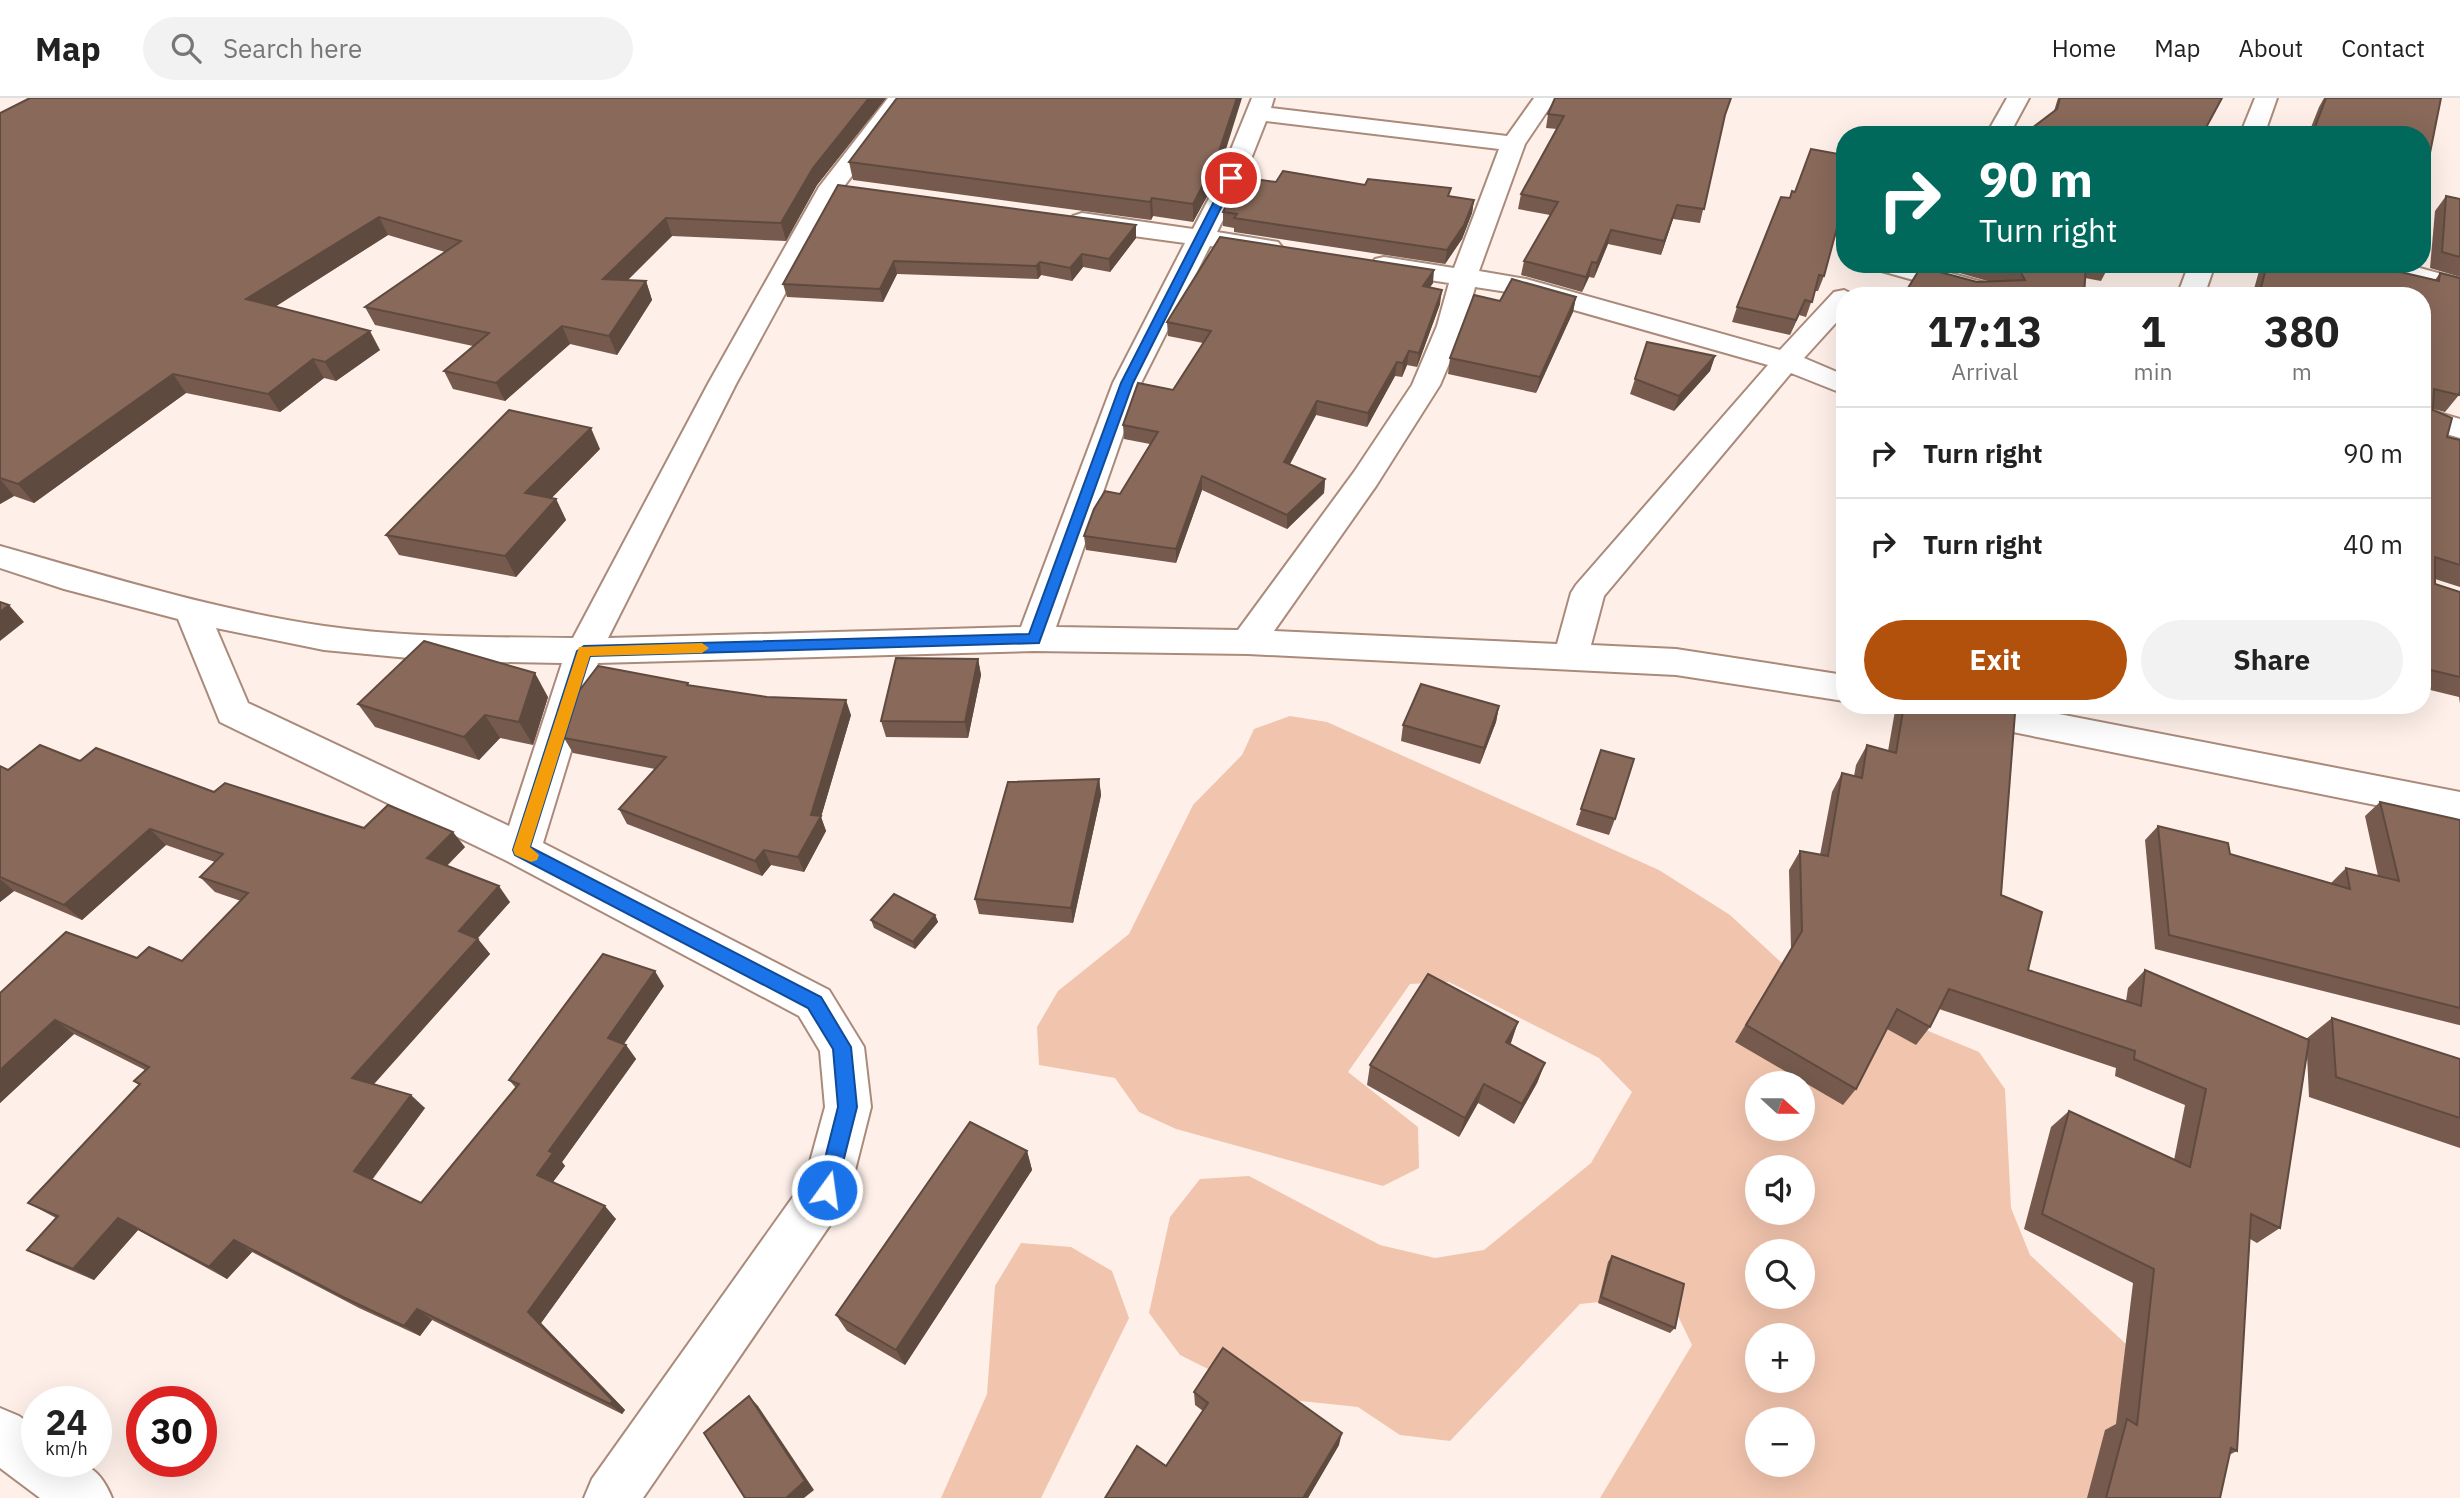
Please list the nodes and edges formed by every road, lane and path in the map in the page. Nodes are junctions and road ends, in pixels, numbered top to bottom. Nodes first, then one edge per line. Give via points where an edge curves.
1 (900, 98) edge
2 (1545, 98) edge
3 (2018, 98) edge
4 (2266, 98) edge
5 (1261, 105) edge
6 (2002, 126) edge
7 (2255, 126) edge
8 (1513, 144) junction
9 (1051, 216) edge
10 (1202, 237) junction
11 (1298, 252) edge
12 (1353, 260) edge
13 (1868, 273) edge
14 (1918, 273) edge
15 (2406, 273) edge
16 (1464, 277) junction
17 (1855, 287) edge
18 (1969, 287) edge
19 (2460, 288) edge
20 (1836, 308) edge
21 (1786, 361) junction
22 (1836, 382) edge
23 (2431, 420) edge
24 (2460, 429) edge
25 (0, 557) edge
26 (192, 611) junction
27 (1034, 639) junction
28 (1248, 642) junction
29 (584, 651) junction
30 (1570, 659) junction
31 (1836, 687) edge
32 (1989, 714) edge
33 (2460, 807) edge
34 (521, 850) junction
35 (0, 1435) edge
36 (85, 1498) edge
37 (611, 1498) edge

1 - 29 street via 722,384
2 - 8 street
3 - 6 street
4 - 7 street
5 - 8 street
5 - 10 street
8 - 16 street
9 - 10 street
10 - 11 street
10 - 27 street via 1127,383
12 - 16 street
13 - 17 street
14 - 18 street
15 - 19 street
16 - 21 street via 1517,285
16 - 28 street via 1451,326 1426,385
20 - 21 street
21 - 22 street
21 - 30 street via 1588,593
23 - 24 street
25 - 26 street
26 - 29 street via 324,638 441,649
26 - 34 street via 233,712
27 - 28 street
27 - 29 street
28 - 30 street
29 - 34 street
30 - 31 street via 1676,663
32 - 33 street
34 - 37 street via 814,1003 842,1047 848,1107 827,1190
35 - 36 street

